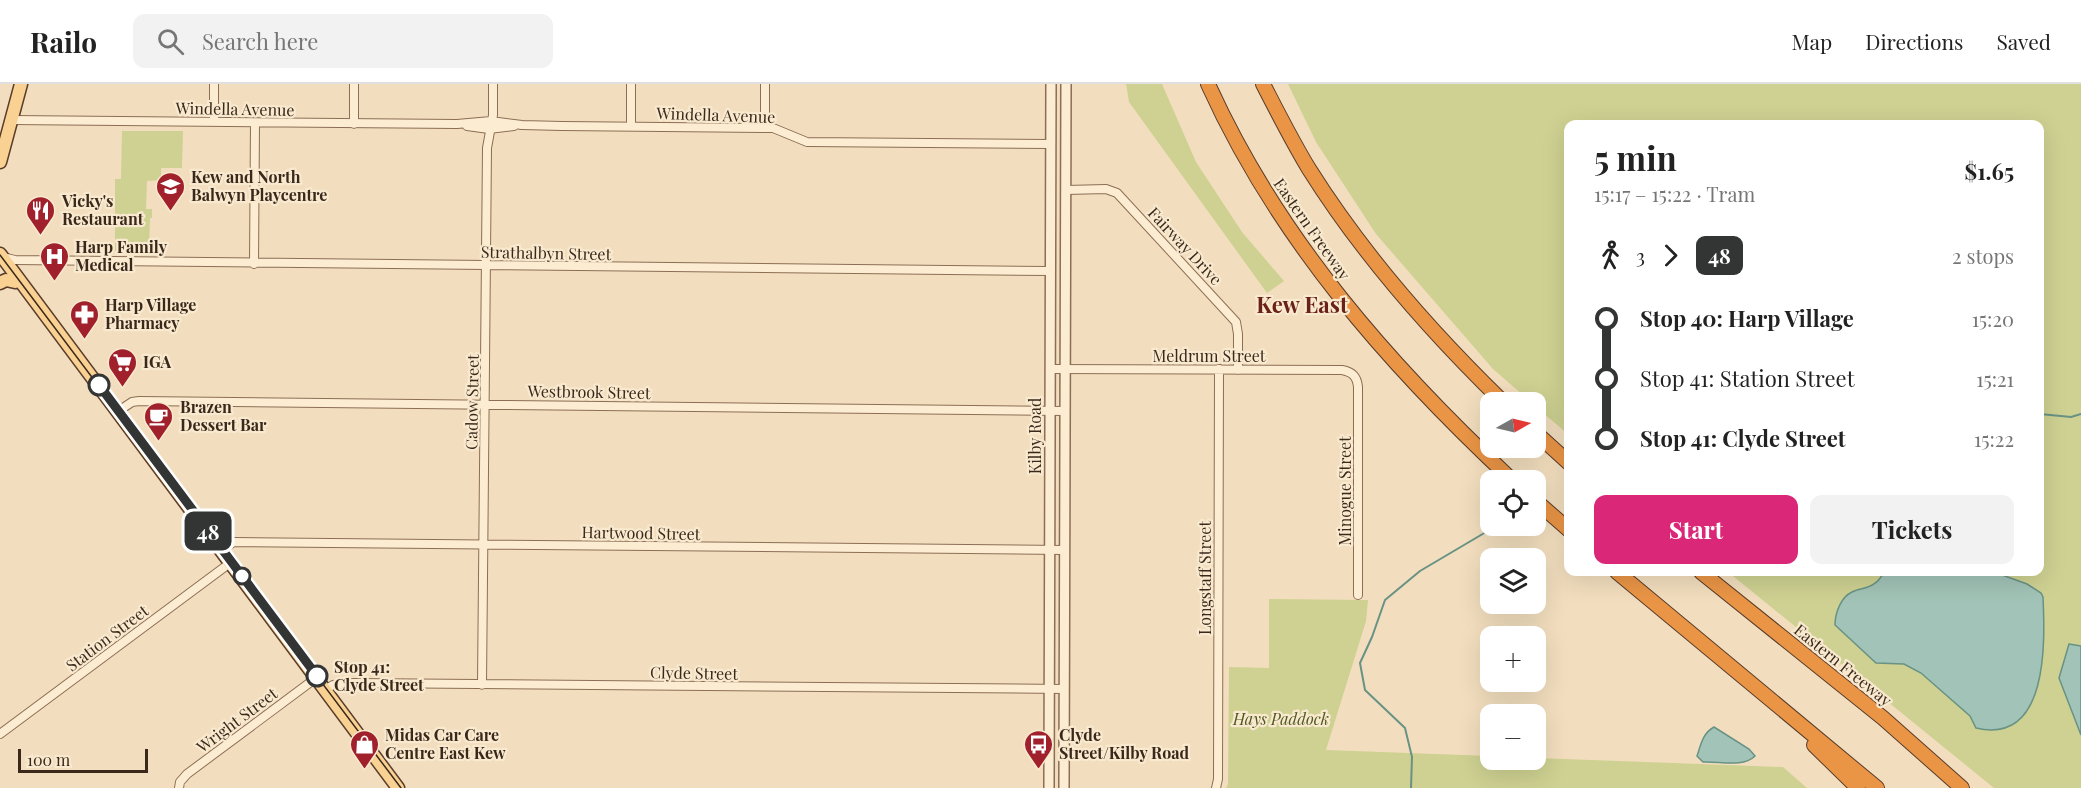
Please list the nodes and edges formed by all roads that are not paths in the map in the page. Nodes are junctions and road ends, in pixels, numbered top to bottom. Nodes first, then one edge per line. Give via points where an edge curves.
1 (21, 84) edge
2 (214, 84) edge
3 (354, 84) edge
4 (493, 84) edge
5 (631, 84) edge
6 (765, 84) edge
7 (1051, 84) edge
8 (1066, 84) edge
9 (1208, 84) edge
10 (1263, 84) edge
11 (12, 120) junction
12 (214, 122) junction
13 (255, 123) junction
14 (354, 123) junction
15 (490, 125) junction
16 (631, 126) junction
17 (765, 127) junction
18 (1051, 144) junction
19 (0, 162) edge
20 (1065, 190) junction
21 (0, 260) edge
22 (40, 261) junction
23 (254, 264) junction
24 (487, 266) junction
25 (1051, 271) junction
26 (15, 280) junction
27 (0, 283) edge
28 (1065, 368) junction
29 (1050, 369) junction
30 (1219, 369) junction
31 (1238, 370) junction
32 (1358, 387) joint
33 (1493, 392) edge
34 (485, 405) junction
35 (1050, 411) junction
36 (1065, 411) junction
37 (117, 412) junction
38 (1546, 443) edge
39 (1564, 459) edge
40 (1502, 470) edge
41 (1546, 510) edge
42 (1564, 526) edge
43 (483, 545) junction
44 (220, 550) junction
45 (1064, 550) junction
46 (1050, 551) junction
47 (230, 563) junction
48 (1622, 576) edge
49 (1706, 576) edge
50 (1358, 596) dead end
51 (1738, 670) junction
52 (316, 678) junction
53 (482, 685) junction
54 (1064, 689) junction
55 (324, 690) junction
56 (1049, 690) junction
57 (0, 734) edge
58 (1959, 785) edge
59 (396, 787) edge
60 (179, 788) edge
61 (1049, 788) edge
62 (1064, 788) edge
63 (1216, 788) edge
64 (1858, 788) edge
65 (1877, 788) edge

1 - 11 main road
2 - 12 street
3 - 14 street
4 - 15 street, Cadow Street
5 - 16 street
6 - 17 street
7 - 18 street, Kilby Road
8 - 20 street, Kilby Road
9 - 40 highway, Eastern Freeway via 1249,164 1320,273 1413,383
10 - 33 highway, Eastern Freeway via 1310,169 1367,252 1429,326
11 - 12 street, Windella Avenue
11 - 19 main road
12 - 13 street, Windella Avenue
13 - 14 street, Windella Avenue
13 - 23 street
14 - 15 street, Windella Avenue
15 - 16 street, Windella Avenue
15 - 24 street, Cadow Street
16 - 17 street, Windella Avenue
17 - 18 street, Windella Avenue via 807,142
18 - 25 street, Kilby Road
20 - 28 street, Kilby Road
20 - 31 street, Fairway Drive via 1106,189 1118,193 1236,322
21 - 22 street, Strathalbyn Street
21 - 26 main road
22 - 23 street, Strathalbyn Street
22 - 26 street via 25,263
23 - 24 street, Strathalbyn Street
24 - 25 street, Strathalbyn Street
24 - 34 street, Cadow Street
25 - 29 street, Kilby Road
26 - 27 main road
26 - 37 main road
28 - 29 street, Meldrum Street
28 - 30 street, Meldrum Street
28 - 36 street, Kilby Road
29 - 35 street, Kilby Road
30 - 31 street, Meldrum Street
30 - 63 street, Longstaff Street
31 - 32 street, Meldrum Street via 1342,370 1355,376
32 - 50 street, Minogue Street
34 - 35 street, Westbrook Street
34 - 37 street, Westbrook Street via 139,400
34 - 43 street, Cadow Street
35 - 36 street, Westbrook Street
35 - 46 street, Kilby Road
36 - 45 street, Kilby Road
37 - 44 main road
38 - 39 highway
41 - 42 highway
43 - 44 street, Hartwood Street via 234,542
43 - 46 street, Hartwood Street
43 - 53 street, Cadow Street
44 - 47 main road
45 - 46 street, Hartwood Street
45 - 54 street, Kilby Road
46 - 56 street, Kilby Road
47 - 52 main road
47 - 57 street, Station Street
48 - 51 highway
49 - 58 highway, Eastern Freeway via 1883,718
51 - 64 highway
51 - 65 highway
52 - 55 main road
52 - 60 street, Wright Street via 187,774
53 - 55 street, Clyde Street via 354,683
53 - 56 street, Clyde Street
54 - 56 street, Clyde Street
54 - 62 street, Kilby Road
55 - 59 main road
56 - 61 street, Kilby Road

